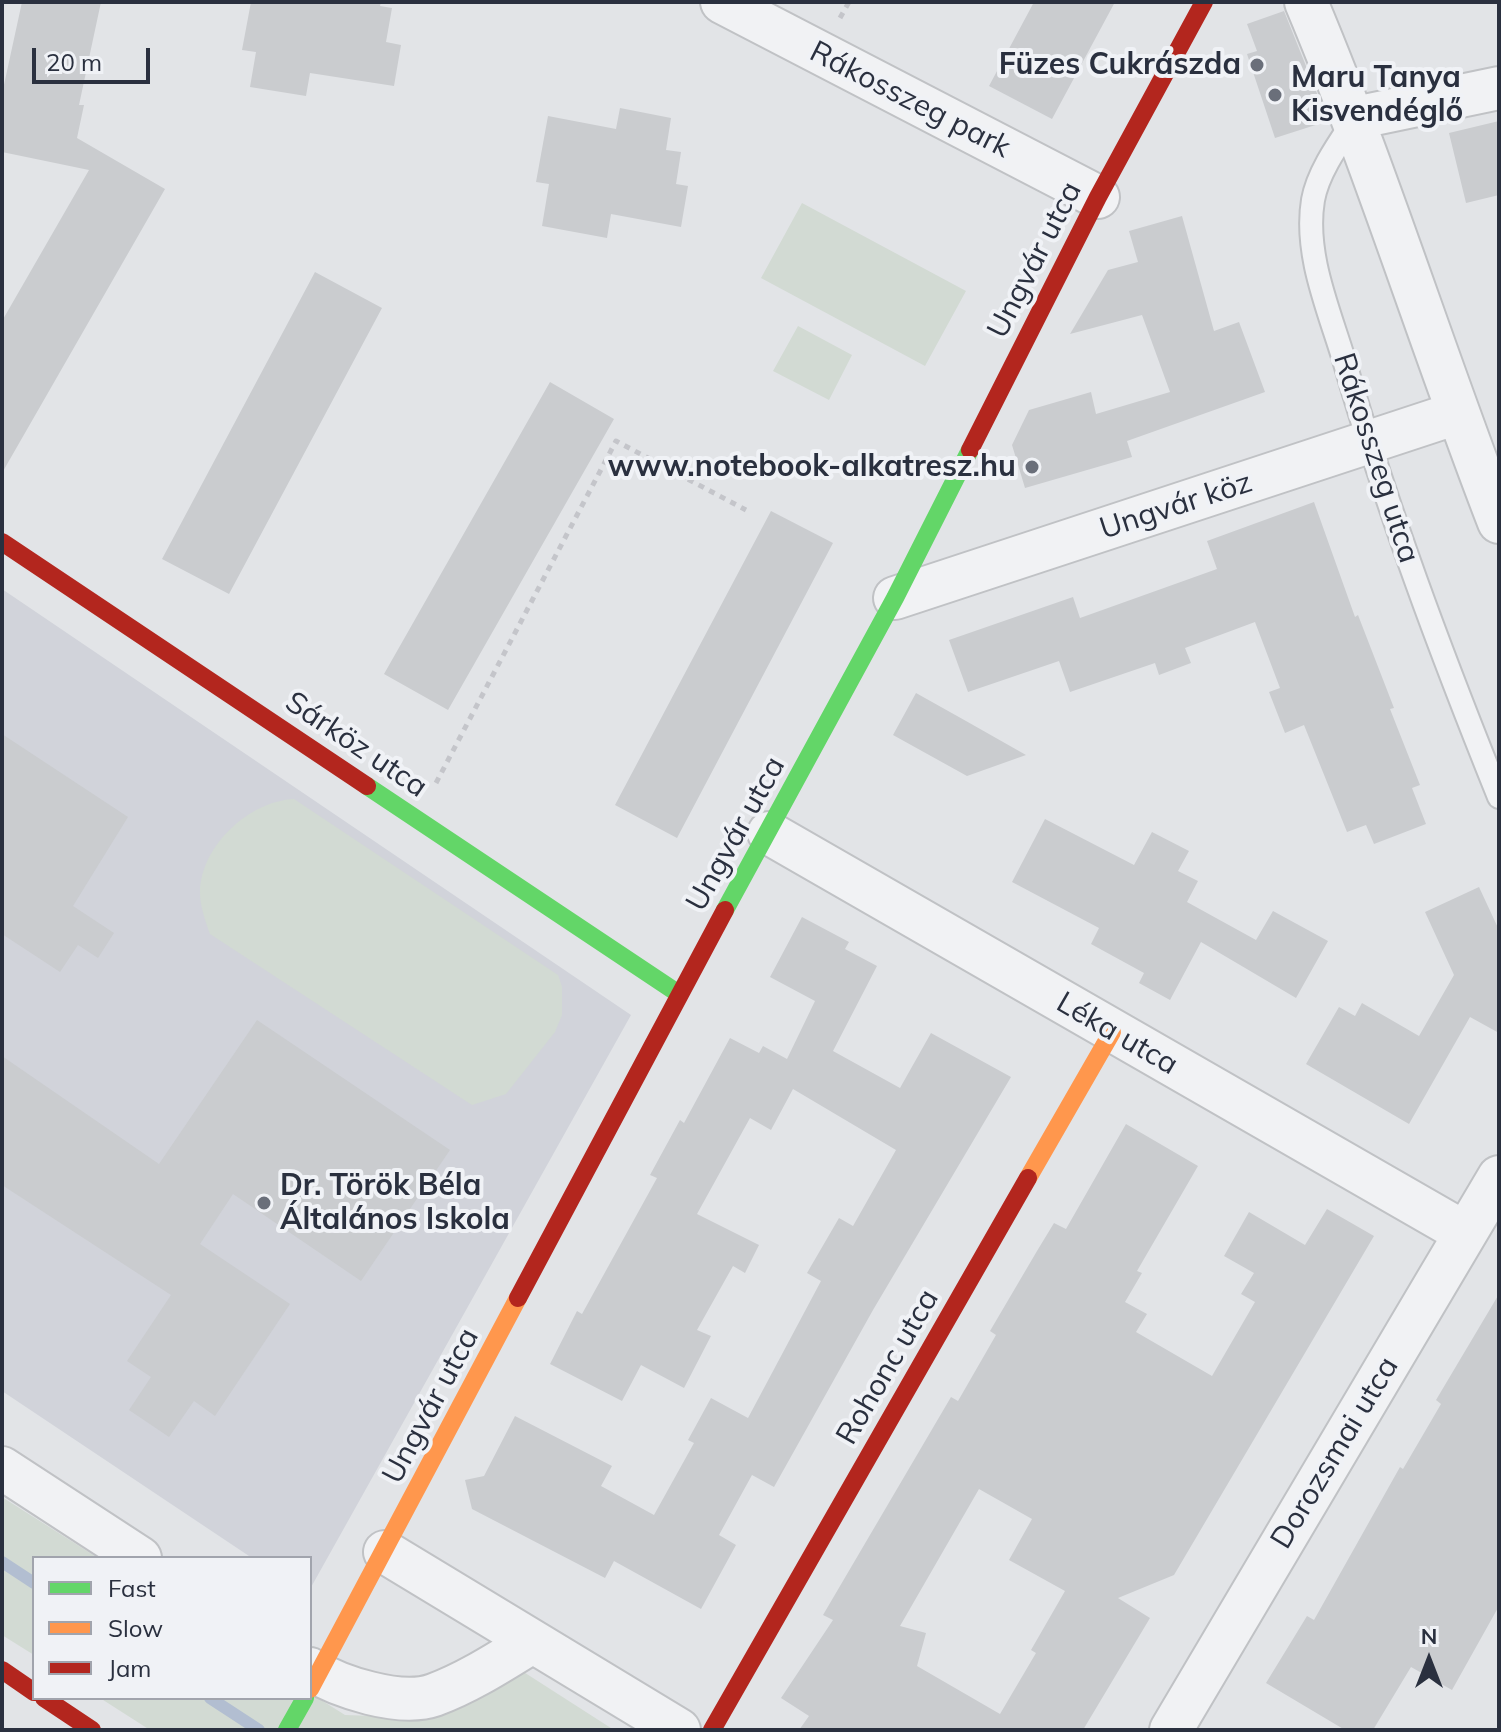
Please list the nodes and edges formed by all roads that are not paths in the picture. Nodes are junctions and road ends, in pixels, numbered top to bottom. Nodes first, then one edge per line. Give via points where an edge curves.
1 (722, 2) edge
2 (1204, 2) edge
3 (1306, 2) edge
4 (1499, 88) edge
5 (1355, 118) junction
6 (1098, 197) junction
7 (1457, 413) junction
8 (1368, 443) junction
9 (1499, 522) edge
10 (2, 542) edge
11 (895, 598) junction
12 (1499, 797) edge
13 (769, 833) junction
14 (679, 994) junction
15 (1112, 1032) junction
16 (1499, 1177) edge
17 (1465, 1233) junction
18 (2, 1468) edge
19 (385, 1552) junction
20 (137, 1556) edge
21 (532, 1642) junction
22 (2, 1670) edge
23 (312, 1681) edge
24 (312, 1686) edge
25 (32, 1691) edge
26 (47, 1700) edge
27 (302, 1700) edge
28 (92, 1730) edge
29 (287, 1730) edge
30 (679, 1730) edge
31 (712, 1730) edge
32 (1171, 1730) edge

1 - 6 street, Rákosszeg park
2 - 6 street, Ungvár utca
3 - 5 street
4 - 5 street
5 - 7 street
5 - 8 lane, Rákosszeg utca via 1313,199 1312,251
6 - 11 street, Ungvár utca
7 - 8 street, Ungvár köz
7 - 9 street
8 - 11 street, Ungvár köz
8 - 12 lane, Rákosszeg utca via 1435,639
10 - 14 street, Sárköz utca
11 - 13 street, Ungvár utca
13 - 14 street, Ungvár utca
13 - 15 street, Léka utca
14 - 19 street, Ungvár utca
15 - 17 street, Léka utca
15 - 31 street, Rohonc utca
16 - 17 street, Dorozsmai utca
17 - 32 street, Dorozsmai utca
18 - 20 street
19 - 21 street
19 - 23 street, Ungvár utca
21 - 24 street via 431,1696 371,1696
21 - 30 street
22 - 25 street
26 - 28 street
27 - 29 street, Ungvár utca

